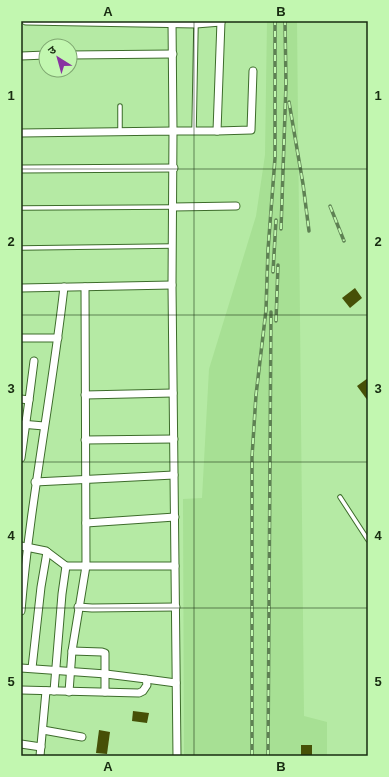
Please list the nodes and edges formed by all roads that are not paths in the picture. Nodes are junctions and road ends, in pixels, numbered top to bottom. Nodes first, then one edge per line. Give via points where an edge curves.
1 (26, 21) edge
2 (172, 22) edge
3 (221, 22) edge
4 (196, 24) junction
5 (173, 54) junction
6 (38, 55) edge
7 (78, 55) edge
8 (21, 56) edge
9 (253, 71) dead end
10 (120, 106) dead end
11 (120, 131) junction
12 (173, 131) junction
13 (194, 131) junction
14 (217, 131) junction
15 (21, 132) edge
16 (174, 168) junction
17 (21, 170) edge
18 (236, 206) dead end
19 (173, 207) junction
20 (21, 208) edge
21 (173, 246) junction
22 (21, 248) edge
23 (172, 285) junction
24 (64, 287) junction
25 (85, 287) junction
26 (21, 288) edge
27 (21, 338) edge
28 (58, 338) junction
29 (34, 361) dead end
30 (173, 393) junction
31 (85, 395) junction
32 (21, 399) edge
33 (29, 400) junction
34 (24, 425) edge
35 (44, 426) junction
36 (174, 439) junction
37 (85, 440) junction
38 (21, 458) edge
39 (174, 475) junction
40 (86, 480) junction
41 (36, 482) junction
42 (340, 497) dead end
43 (175, 517) junction
44 (86, 523) junction
45 (368, 540) edge
46 (24, 546) edge
47 (47, 552) junction
48 (66, 566) junction
49 (86, 566) junction
50 (175, 566) junction
51 (78, 607) junction
52 (176, 607) junction
53 (21, 611) edge
54 (72, 651) junction
55 (21, 668) edge
56 (32, 668) junction
57 (55, 670) junction
58 (70, 672) junction
59 (106, 674) junction
60 (146, 679) junction
61 (176, 683) junction
62 (21, 690) edge
63 (46, 691) junction
64 (54, 691) junction
65 (69, 692) junction
66 (105, 692) junction
67 (43, 730) junction
68 (82, 737) dead end
69 (21, 744) edge
70 (41, 747) junction
71 (40, 756) edge
72 (177, 756) edge

1 - 2 street
2 - 4 street
2 - 5 street
3 - 4 street
3 - 14 street
4 - 13 lane
5 - 7 street
5 - 12 street
6 - 8 street
9 - 14 street via 251,130
10 - 11 lane
11 - 12 street
11 - 15 street
12 - 13 street
12 - 16 street
13 - 14 street
16 - 17 street
16 - 19 street
18 - 19 street
19 - 20 lane
19 - 21 street
21 - 22 lane
21 - 23 street
23 - 25 street
23 - 30 street
24 - 25 street
24 - 26 street
24 - 28 street
25 - 31 street
27 - 28 street
28 - 35 street
29 - 33 street
30 - 31 street
30 - 36 street
31 - 37 street
32 - 33 street
33 - 34 street
34 - 35 street
34 - 38 street
35 - 41 street
36 - 37 street
36 - 39 street
37 - 40 street
39 - 40 street
39 - 43 street
40 - 41 street
40 - 44 street
41 - 46 street
42 - 45 lane
43 - 44 street
43 - 50 street
44 - 49 street
46 - 47 street
46 - 53 street
47 - 48 street
47 - 56 street via 40,587
48 - 49 street
48 - 57 street
49 - 50 street
49 - 51 street
50 - 52 street
51 - 52 street
51 - 54 street
52 - 61 street
54 - 58 street
54 - 59 street via 102,652 106,657
55 - 56 street
56 - 57 street
57 - 58 street
57 - 64 street
58 - 59 street
58 - 65 street
59 - 60 street
59 - 66 street
60 - 61 street
60 - 66 street via 147,685 139,693
61 - 72 street
62 - 63 street
63 - 64 street
63 - 67 street
64 - 65 street
65 - 66 street
67 - 68 street
67 - 70 street
69 - 70 street
70 - 71 street

